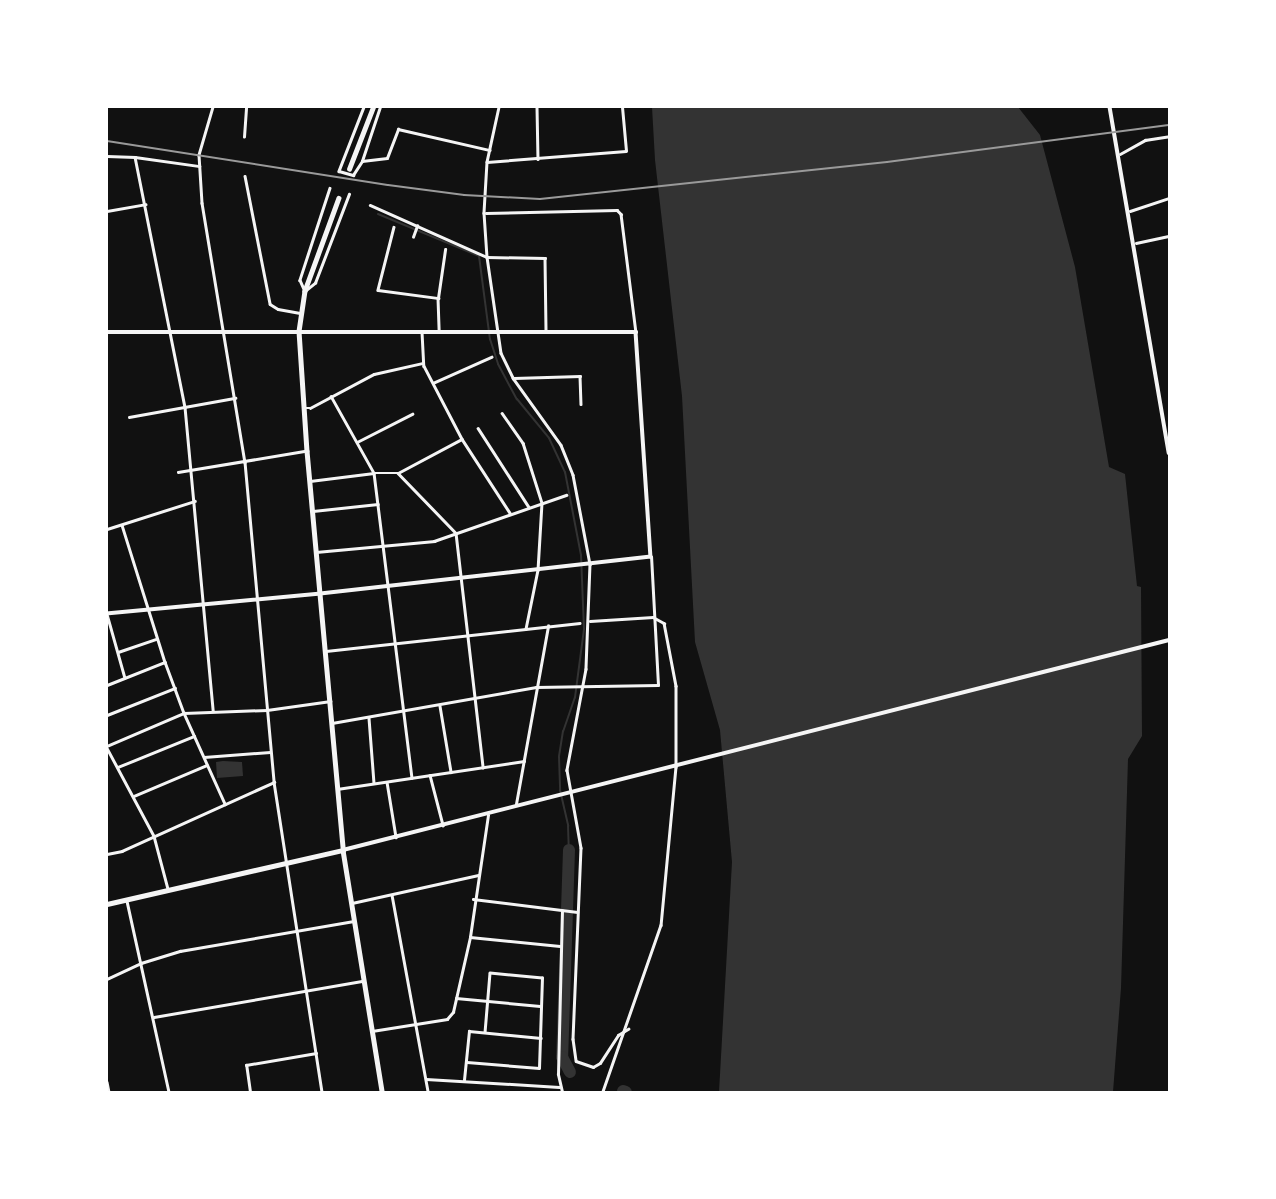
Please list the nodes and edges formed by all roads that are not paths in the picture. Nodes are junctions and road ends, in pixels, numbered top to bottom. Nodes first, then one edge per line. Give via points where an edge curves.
1 (213, 107) edge
2 (246, 107) edge
3 (364, 107) edge
4 (373, 107) edge
5 (380, 107) edge
6 (499, 107) edge
7 (537, 107) edge
8 (622, 107) edge
9 (1110, 107) edge
10 (1169, 136) edge
11 (244, 137) dead end
12 (490, 150) junction
13 (1120, 154) junction
14 (107, 156) edge
15 (135, 157) junction
16 (538, 159) junction
17 (362, 161) junction
18 (487, 162) junction
19 (199, 166) junction
20 (349, 169) dead end
21 (245, 176) dead end
22 (330, 188) dead end
23 (349, 194) dead end
24 (338, 198) dead end
25 (1169, 198) edge
26 (145, 204) junction
27 (370, 205) dead end
28 (107, 211) edge
29 (1130, 211) junction
30 (484, 213) junction
31 (417, 226) junction
32 (394, 227) dead end
33 (1169, 236) edge
34 (413, 237) dead end
35 (1136, 243) junction
36 (445, 250) dead end
37 (487, 257) junction
38 (305, 291) junction
39 (438, 299) junction
40 (300, 313) junction
41 (107, 331) edge
42 (170, 331) junction
43 (299, 331) junction
44 (498, 331) junction
45 (422, 332) junction
46 (439, 332) junction
47 (546, 332) junction
48 (636, 332) junction
49 (224, 333) junction
50 (491, 357) dead end
51 (424, 363) junction
52 (513, 378) junction
53 (433, 383) junction
54 (331, 396) junction
55 (235, 398) junction
56 (581, 404) dead end
57 (185, 407) junction
58 (303, 408) junction
59 (502, 413) dead end
60 (412, 414) dead end
61 (130, 417) dead end
62 (478, 428) dead end
63 (1168, 429) edge
64 (462, 439) junction
65 (356, 442) junction
66 (307, 451) junction
67 (1169, 453) edge
68 (245, 462) junction
69 (191, 469) junction
70 (178, 472) dead end
71 (374, 473) junction
72 (398, 474) junction
73 (310, 481) junction
74 (566, 495) dead end
75 (195, 501) junction
76 (542, 503) junction
77 (378, 504) junction
78 (529, 507) junction
79 (313, 511) junction
80 (510, 513) junction
81 (121, 525) junction
82 (107, 529) edge
83 (456, 533) junction
84 (383, 548) junction
85 (316, 552) junction
86 (650, 557) junction
87 (590, 564) junction
88 (538, 570) junction
89 (463, 578) junction
90 (387, 587) junction
91 (321, 594) junction
92 (257, 600) junction
93 (204, 605) junction
94 (147, 610) junction
95 (107, 614) edge
96 (653, 617) junction
97 (590, 621) junction
98 (579, 622) dead end
99 (548, 626) junction
100 (526, 629) junction
101 (469, 636) junction
102 (156, 639) junction
103 (1169, 640) edge
104 (395, 645) junction
105 (326, 651) junction
106 (118, 652) junction
107 (165, 662) junction
108 (125, 678) junction
109 (107, 685) edge
110 (536, 687) junction
111 (174, 688) junction
112 (583, 689) junction
113 (476, 699) junction
114 (330, 701) junction
115 (440, 706) junction
116 (267, 709) junction
117 (213, 711) junction
118 (184, 713) junction
119 (404, 713) junction
120 (107, 715) edge
121 (369, 718) junction
122 (332, 723) junction
123 (194, 736) junction
124 (107, 747) edge
125 (271, 752) junction
126 (204, 757) junction
127 (524, 761) junction
128 (207, 765) junction
129 (118, 767) junction
130 (483, 767) junction
131 (676, 768) junction
132 (451, 772) junction
133 (430, 775) junction
134 (412, 778) junction
135 (274, 782) junction
136 (387, 782) junction
137 (374, 783) junction
138 (336, 789) junction
139 (570, 794) junction
140 (134, 796) junction
141 (225, 804) junction
142 (516, 808) junction
143 (488, 815) junction
144 (443, 825) junction
145 (154, 836) junction
146 (396, 837) junction
147 (343, 850) junction
148 (107, 854) edge
149 (288, 863) junction
150 (478, 874) junction
151 (168, 889) junction
152 (392, 895) junction
153 (126, 899) junction
154 (473, 899) junction
155 (351, 903) junction
156 (107, 904) edge
157 (562, 911) junction
158 (577, 912) junction
159 (354, 921) junction
160 (298, 930) junction
161 (470, 937) junction
162 (562, 947) junction
163 (141, 963) junction
164 (107, 979) edge
165 (363, 981) junction
166 (305, 991) junction
167 (456, 998) junction
168 (488, 1000) junction
169 (541, 1006) junction
170 (154, 1017) junction
171 (415, 1023) junction
172 (628, 1029) junction
173 (372, 1031) junction
174 (485, 1032) junction
175 (541, 1038) junction
176 (316, 1053) junction
177 (467, 1062) junction
178 (426, 1079) junction
179 (464, 1080) junction
180 (107, 1082) edge
181 (559, 1087) junction
182 (109, 1092) edge
183 (169, 1092) edge
184 (250, 1092) edge
185 (322, 1092) edge
186 (382, 1092) edge
187 (428, 1092) edge
188 (562, 1092) edge
189 (603, 1092) edge

1 - 19 street
2 - 11 street
3 - 17 street via 339,171 353,175
4 - 20 main road
5 - 17 street
6 - 12 street
7 - 16 street
8 - 16 street via 626,151
9 - 13 street
10 - 13 street via 1145,140
12 - 17 street via 398,129 387,158
12 - 18 street
13 - 29 street
14 - 15 street
15 - 19 street
15 - 26 street
16 - 18 street
18 - 30 street
19 - 49 street
21 - 40 street via 270,304
22 - 38 street via 300,280
23 - 38 street via 315,283
24 - 38 main road
25 - 29 street
26 - 28 street
26 - 42 street
27 - 31 street
29 - 35 street
30 - 37 street
30 - 48 street via 617,210
31 - 34 street
31 - 37 street
32 - 39 street via 378,290
33 - 35 street
35 - 63 street
36 - 39 street
37 - 44 street
37 - 47 street via 545,258
38 - 40 main road
39 - 46 street
40 - 43 main road
41 - 42 street
42 - 49 street
42 - 57 street
43 - 45 street
43 - 49 street
43 - 58 main road
44 - 46 street
44 - 47 street
44 - 52 street via 501,353
45 - 46 street
45 - 51 street
47 - 48 street
48 - 86 street
49 - 55 street
50 - 53 street
51 - 53 street
51 - 54 street via 374,374
52 - 56 street via 580,376
52 - 87 street via 561,445 573,475
53 - 64 street
54 - 58 street
54 - 65 street
55 - 57 street
55 - 68 street
57 - 61 street
57 - 69 street
58 - 66 main road
59 - 76 street via 523,443
60 - 65 street
62 - 78 street
63 - 67 street
64 - 72 street
64 - 80 street
65 - 71 street
66 - 68 street
66 - 73 main road
68 - 69 street
68 - 92 street
69 - 70 street
69 - 75 street
71 - 72 street
71 - 73 street
71 - 77 street
72 - 83 street
73 - 79 main road
74 - 76 street
75 - 81 street
75 - 93 street
76 - 78 street
76 - 88 street
77 - 79 street
77 - 84 street
78 - 80 street
79 - 85 main road
80 - 83 street
81 - 82 street
81 - 94 street
83 - 84 street
83 - 89 street
84 - 85 street
84 - 90 street
85 - 91 main road
86 - 87 street
86 - 96 street
87 - 88 street
87 - 97 street
88 - 89 street
88 - 100 street
89 - 90 street
89 - 101 street
90 - 91 street
90 - 104 street
91 - 92 street
91 - 105 main road
92 - 93 street
92 - 116 street
93 - 94 street
93 - 117 street
94 - 95 street
94 - 102 street
95 - 106 street
96 - 97 street
96 - 112 street via 658,685
96 - 131 street via 664,623 674,667
97 - 112 street
98 - 99 street
99 - 100 street
99 - 110 street
100 - 101 street
101 - 104 street
101 - 113 street
102 - 106 street
102 - 107 street
103 - 131 street
104 - 105 street
104 - 119 street
105 - 114 main road
106 - 108 street
107 - 108 street
107 - 111 street
108 - 109 street
110 - 112 street
110 - 113 street
110 - 127 street
111 - 118 street
111 - 120 street
112 - 139 street via 568,759
113 - 115 street
113 - 130 street
114 - 116 street
114 - 122 main road
115 - 119 street
115 - 132 street
116 - 117 street
116 - 125 street
117 - 118 street
118 - 123 street
118 - 124 street
119 - 121 street
119 - 134 street
121 - 122 street
121 - 137 street
122 - 138 main road
123 - 126 street
123 - 129 street
124 - 129 street
125 - 126 street
125 - 135 street
126 - 128 street
127 - 130 street
127 - 142 street
128 - 140 street
128 - 141 street
129 - 140 street
130 - 132 street
131 - 139 street
131 - 172 street via 661,925
132 - 133 street
133 - 134 street
133 - 144 street
134 - 136 street
135 - 141 street
135 - 149 street
136 - 137 street
136 - 146 street
137 - 138 street
138 - 147 main road
139 - 142 street
139 - 158 street via 581,848
140 - 145 street
141 - 145 street
142 - 143 street
143 - 144 street
143 - 150 street
144 - 146 street
145 - 148 street
145 - 151 street
146 - 147 street
147 - 149 main road
147 - 155 main road
149 - 151 main road
149 - 160 street
150 - 152 street
150 - 154 street
151 - 153 main road
152 - 155 street
152 - 171 street
153 - 156 main road
153 - 163 street
154 - 157 street
154 - 161 street
155 - 159 main road
157 - 158 street
157 - 162 street
158 - 172 street via 576,1061 593,1067 600,1063 618,1035
159 - 160 street
159 - 165 main road
160 - 163 street via 180,951
160 - 166 street
161 - 162 street
161 - 167 street
162 - 181 street
163 - 164 street
163 - 170 street
165 - 166 street
165 - 173 main road
166 - 170 street
166 - 176 street
167 - 168 street
167 - 171 street via 447,1019
168 - 169 street
168 - 169 street via 490,973 542,978
168 - 174 street
169 - 175 street
170 - 183 street
171 - 173 street
171 - 178 street
172 - 189 street
173 - 186 main road
174 - 175 street
174 - 177 street via 469,1031
175 - 177 street via 539,1068
176 - 184 street via 246,1065
176 - 185 street
177 - 179 street
178 - 179 street
178 - 187 street
179 - 181 street
180 - 182 street
181 - 188 street

